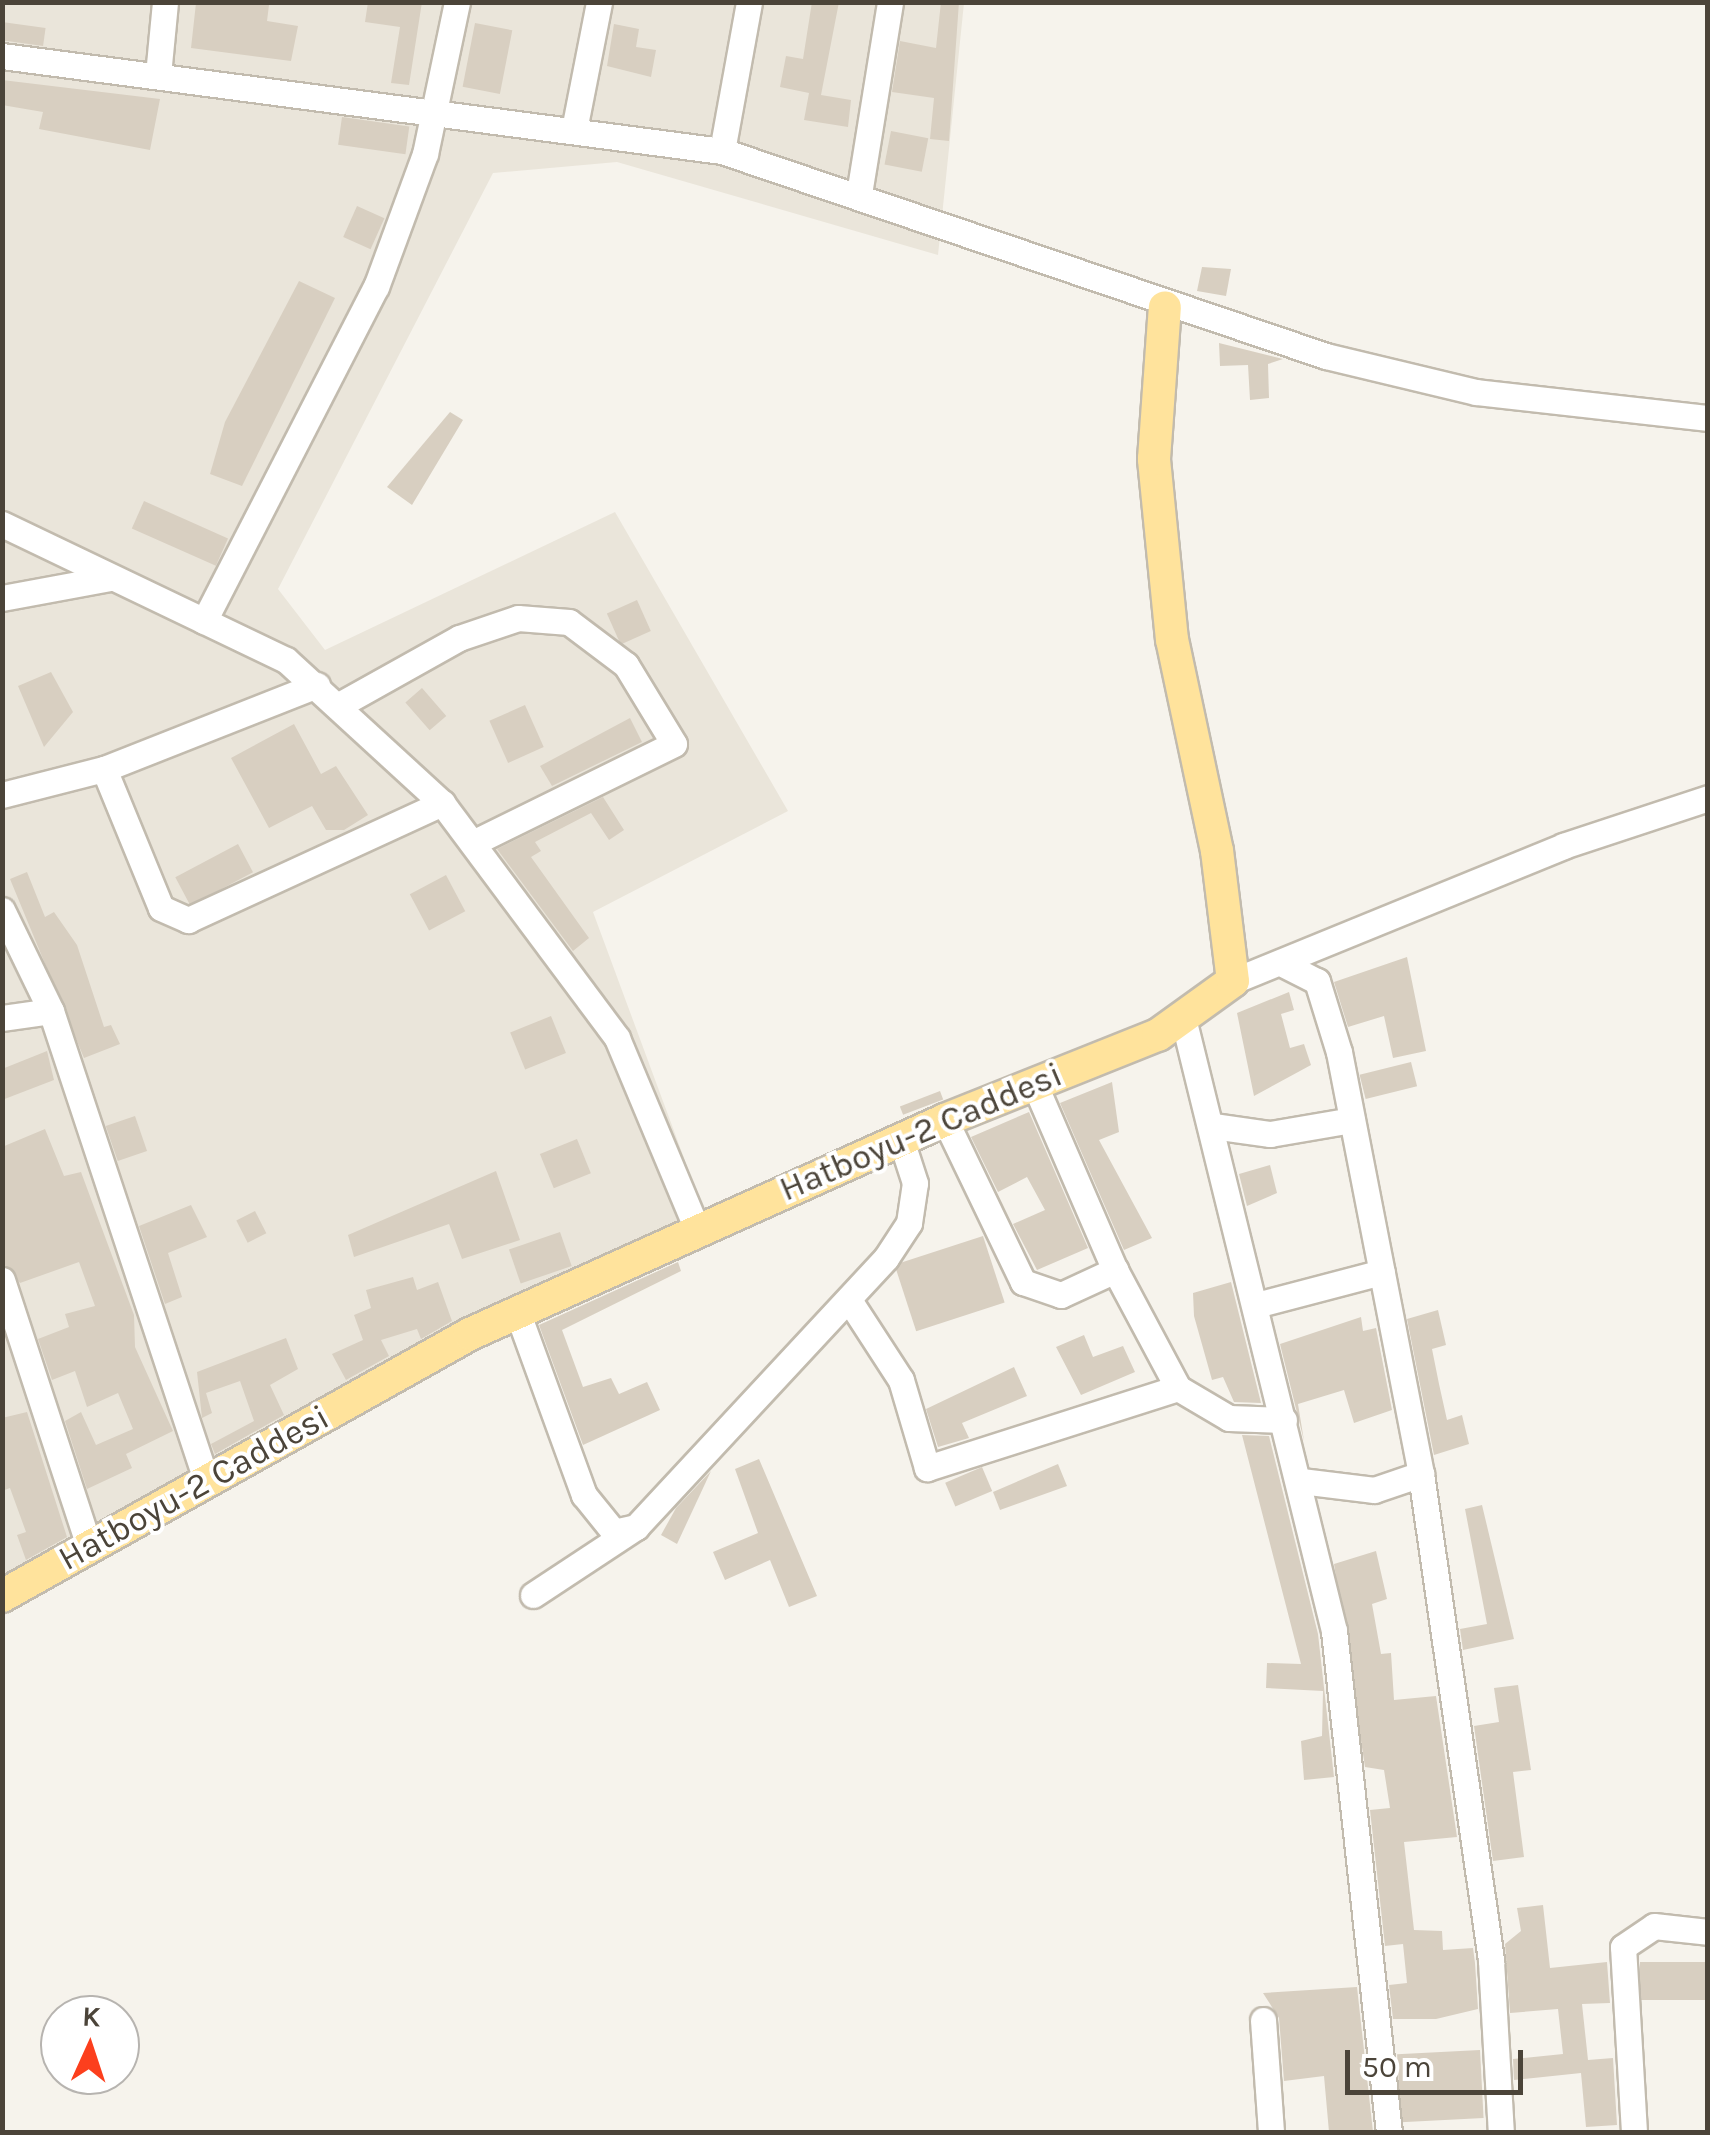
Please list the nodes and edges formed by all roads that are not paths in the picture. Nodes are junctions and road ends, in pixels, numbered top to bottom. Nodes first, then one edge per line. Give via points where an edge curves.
1 (166, 2) edge
2 (457, 2) edge
3 (599, 2) edge
4 (749, 2) edge
5 (890, 2) edge
6 (2, 56) edge
7 (158, 75) junction
8 (432, 106) junction
9 (574, 130) junction
10 (722, 151) junction
11 (859, 194) junction
12 (1165, 307) junction
13 (1708, 418) edge
14 (2, 524) edge
15 (110, 578) junction
16 (2, 598) edge
17 (204, 620) junction
18 (317, 685) junction
19 (341, 704) junction
20 (104, 770) junction
21 (2, 795) edge
22 (1708, 798) edge
23 (442, 803) junction
24 (475, 842) junction
25 (2, 910) edge
26 (1285, 966) junction
27 (1233, 981) junction
28 (50, 1011) junction
29 (1182, 1014) junction
30 (2, 1018) edge
31 (1034, 1083) junction
32 (945, 1120) junction
33 (1352, 1120) junction
34 (1213, 1126) junction
35 (901, 1140) junction
36 (698, 1229) junction
37 (1115, 1270) junction
38 (1382, 1272) junction
39 (2, 1280) edge
40 (849, 1300) junction
41 (1256, 1305) junction
42 (518, 1312) junction
43 (1178, 1388) junction
44 (1284, 1420) junction
45 (1421, 1474) junction
46 (206, 1480) junction
47 (1300, 1482) junction
48 (636, 1527) junction
49 (89, 1546) junction
50 (532, 1595) dead end
51 (2, 1596) edge
52 (1708, 1932) edge
53 (1263, 2020) dead end
54 (1271, 2132) edge
55 (1389, 2132) edge
56 (1502, 2132) edge
57 (1634, 2132) edge

1 - 7 street
2 - 8 street
3 - 9 street
4 - 10 street
5 - 11 street
6 - 7 street
7 - 8 street
8 - 9 street
8 - 17 street via 413,194 376,287
9 - 10 street
10 - 11 street
11 - 12 street
12 - 13 street via 1476,392
12 - 27 main road via 1154,459 1172,640 1218,851
14 - 15 street
15 - 16 street
15 - 17 street
17 - 18 street
18 - 19 street
18 - 20 street
19 - 23 street
19 - 24 street via 459,638 518,618 569,622 626,665 674,744
20 - 21 street
20 - 23 street via 160,908 188,920
22 - 26 street via 1419,902
23 - 24 street
24 - 36 street via 617,1038
25 - 28 street
26 - 27 street
26 - 33 street via 1318,981
27 - 29 main road, Hatboyu-2 Caddesi
28 - 30 street
28 - 46 street
29 - 31 main road, Hatboyu-2 Caddesi via 1158,1035
29 - 34 street
31 - 32 main road, Hatboyu-2 Caddesi
31 - 37 street
32 - 35 main road, Hatboyu-2 Caddesi
32 - 37 street via 1023,1282 1061,1295
33 - 34 street via 1270,1134
33 - 38 street
34 - 41 street
35 - 36 main road, Hatboyu-2 Caddesi
35 - 40 street via 914,1183 908,1222
36 - 42 main road, Hatboyu-2 Caddesi
37 - 43 street
38 - 41 street
38 - 45 street
39 - 49 street
40 - 43 street via 901,1380 927,1468
40 - 48 street
41 - 44 street
42 - 46 main road, Hatboyu-2 Caddesi
42 - 48 street via 584,1495 614,1532
43 - 44 street via 1229,1418
44 - 47 street
45 - 47 street via 1374,1490
45 - 56 street via 1491,1961
46 - 49 main road, Hatboyu-2 Caddesi
47 - 55 street via 1355,1775
48 - 50 street
49 - 51 main road, Hatboyu-2 Caddesi
52 - 57 street via 1654,1926 1623,1946
53 - 54 street

